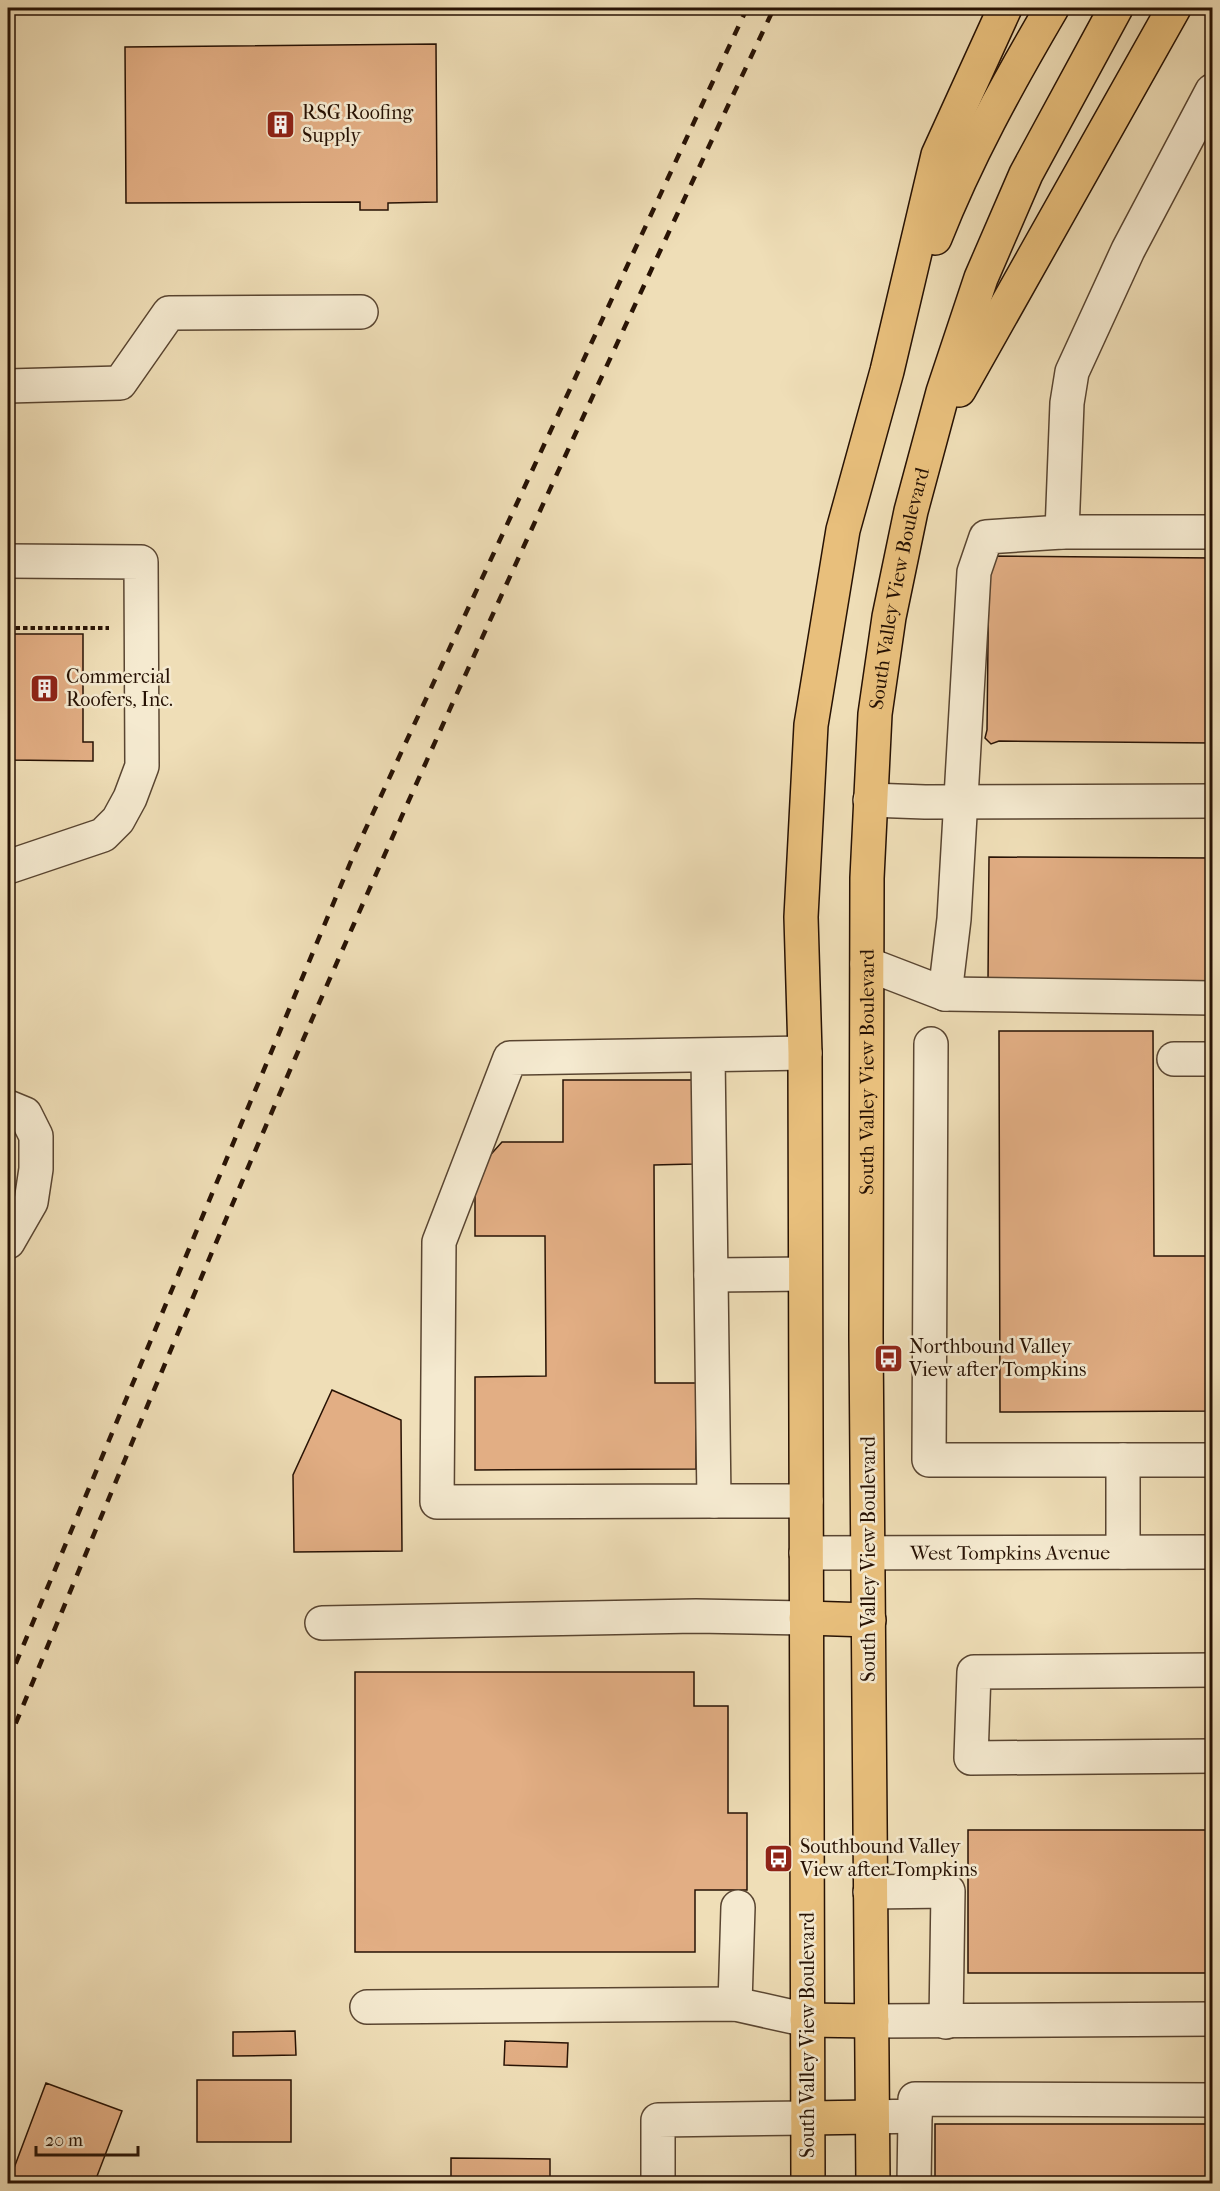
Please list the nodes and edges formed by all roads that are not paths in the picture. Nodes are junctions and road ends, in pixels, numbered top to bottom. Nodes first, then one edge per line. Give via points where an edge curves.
1 (1005, 8) edge
2 (1052, 8) edge
3 (1116, 8) edge
4 (1174, 8) edge
5 (1212, 92) edge
6 (361, 312) dead end
7 (886, 371) junction
8 (8, 386) edge
9 (927, 448) junction
10 (1062, 532) junction
11 (1212, 532) edge
12 (8, 561) edge
13 (870, 800) junction
14 (1212, 801) edge
15 (961, 802) junction
16 (8, 867) edge
17 (867, 964) junction
18 (945, 994) junction
19 (1212, 998) edge
20 (931, 1044) dead end
21 (805, 1053) junction
22 (708, 1056) junction
23 (1174, 1059) dead end
24 (1212, 1059) edge
25 (8, 1107) edge
26 (10, 1239) edge
27 (806, 1274) junction
28 (711, 1275) junction
29 (1123, 1460) junction
30 (1212, 1460) edge
31 (714, 1501) junction
32 (806, 1501) junction
33 (1123, 1552) junction
34 (1212, 1552) edge
35 (806, 1553) junction
36 (870, 1553) junction
37 (806, 1618) junction
38 (868, 1620) junction
39 (322, 1623) dead end
40 (1212, 1670) edge
41 (1212, 1756) edge
42 (870, 1892) junction
43 (738, 1907) dead end
44 (735, 2004) junction
45 (367, 2007) dead end
46 (1212, 2019) edge
47 (807, 2020) junction
48 (872, 2021) junction
49 (945, 2022) junction
50 (1212, 2100) edge
51 (915, 2116) junction
52 (872, 2117) junction
53 (808, 2118) junction
54 (658, 2184) edge
55 (808, 2184) edge
56 (873, 2184) edge
57 (914, 2184) edge

1 - 7 main road, South Valley View Boulevard via 938,155
2 - 7 main road via 999,99 957,184
3 - 9 main road, South Valley View Boulevard via 1026,174 981,278
4 - 9 main road
5 - 10 street via 1128,250 1072,372 1067,403
6 - 8 street via 169,314 120,383
7 - 21 main road, South Valley View Boulevard via 843,530 811,725 801,916
9 - 13 main road, South Valley View Boulevard via 882,660
10 - 11 street
10 - 15 street via 986,537 974,572
12 - 16 street via 141,562 143,629 142,765 118,820 103,835
13 - 15 street
13 - 17 main road, South Valley View Boulevard
14 - 15 street
15 - 18 street
17 - 18 street
17 - 36 main road, South Valley View Boulevard
18 - 19 street
20 - 29 street via 929,1460
21 - 22 street
21 - 27 main road, South Valley View Boulevard
22 - 28 street
22 - 31 street via 510,1058 439,1242 437,1502
23 - 24 street
25 - 26 street via 25,1114 36,1136 31,1202
27 - 28 street
27 - 32 main road, South Valley View Boulevard
28 - 31 street
29 - 30 street
29 - 33 street
31 - 32 street
32 - 35 main road, South Valley View Boulevard
33 - 34 street, West Tompkins Avenue
33 - 36 street, West Tompkins Avenue
35 - 36 street, West Tompkins Avenue
35 - 37 main road, South Valley View Boulevard
36 - 38 main road, South Valley View Boulevard
37 - 38 main road
37 - 39 street via 696,1616
37 - 47 main road, South Valley View Boulevard
38 - 42 main road, South Valley View Boulevard
40 - 41 street via 974,1672 971,1758
42 - 48 main road, South Valley View Boulevard
42 - 49 street via 948,1891
43 - 44 street
44 - 45 street
44 - 47 street
46 - 49 street
47 - 48 main road
47 - 53 main road, South Valley View Boulevard
48 - 49 street
48 - 52 main road, South Valley View Boulevard
50 - 51 street via 915,2099
51 - 52 street
51 - 57 street
52 - 53 main road
52 - 56 main road, South Valley View Boulevard
53 - 54 street via 658,2120
53 - 55 main road, South Valley View Boulevard

